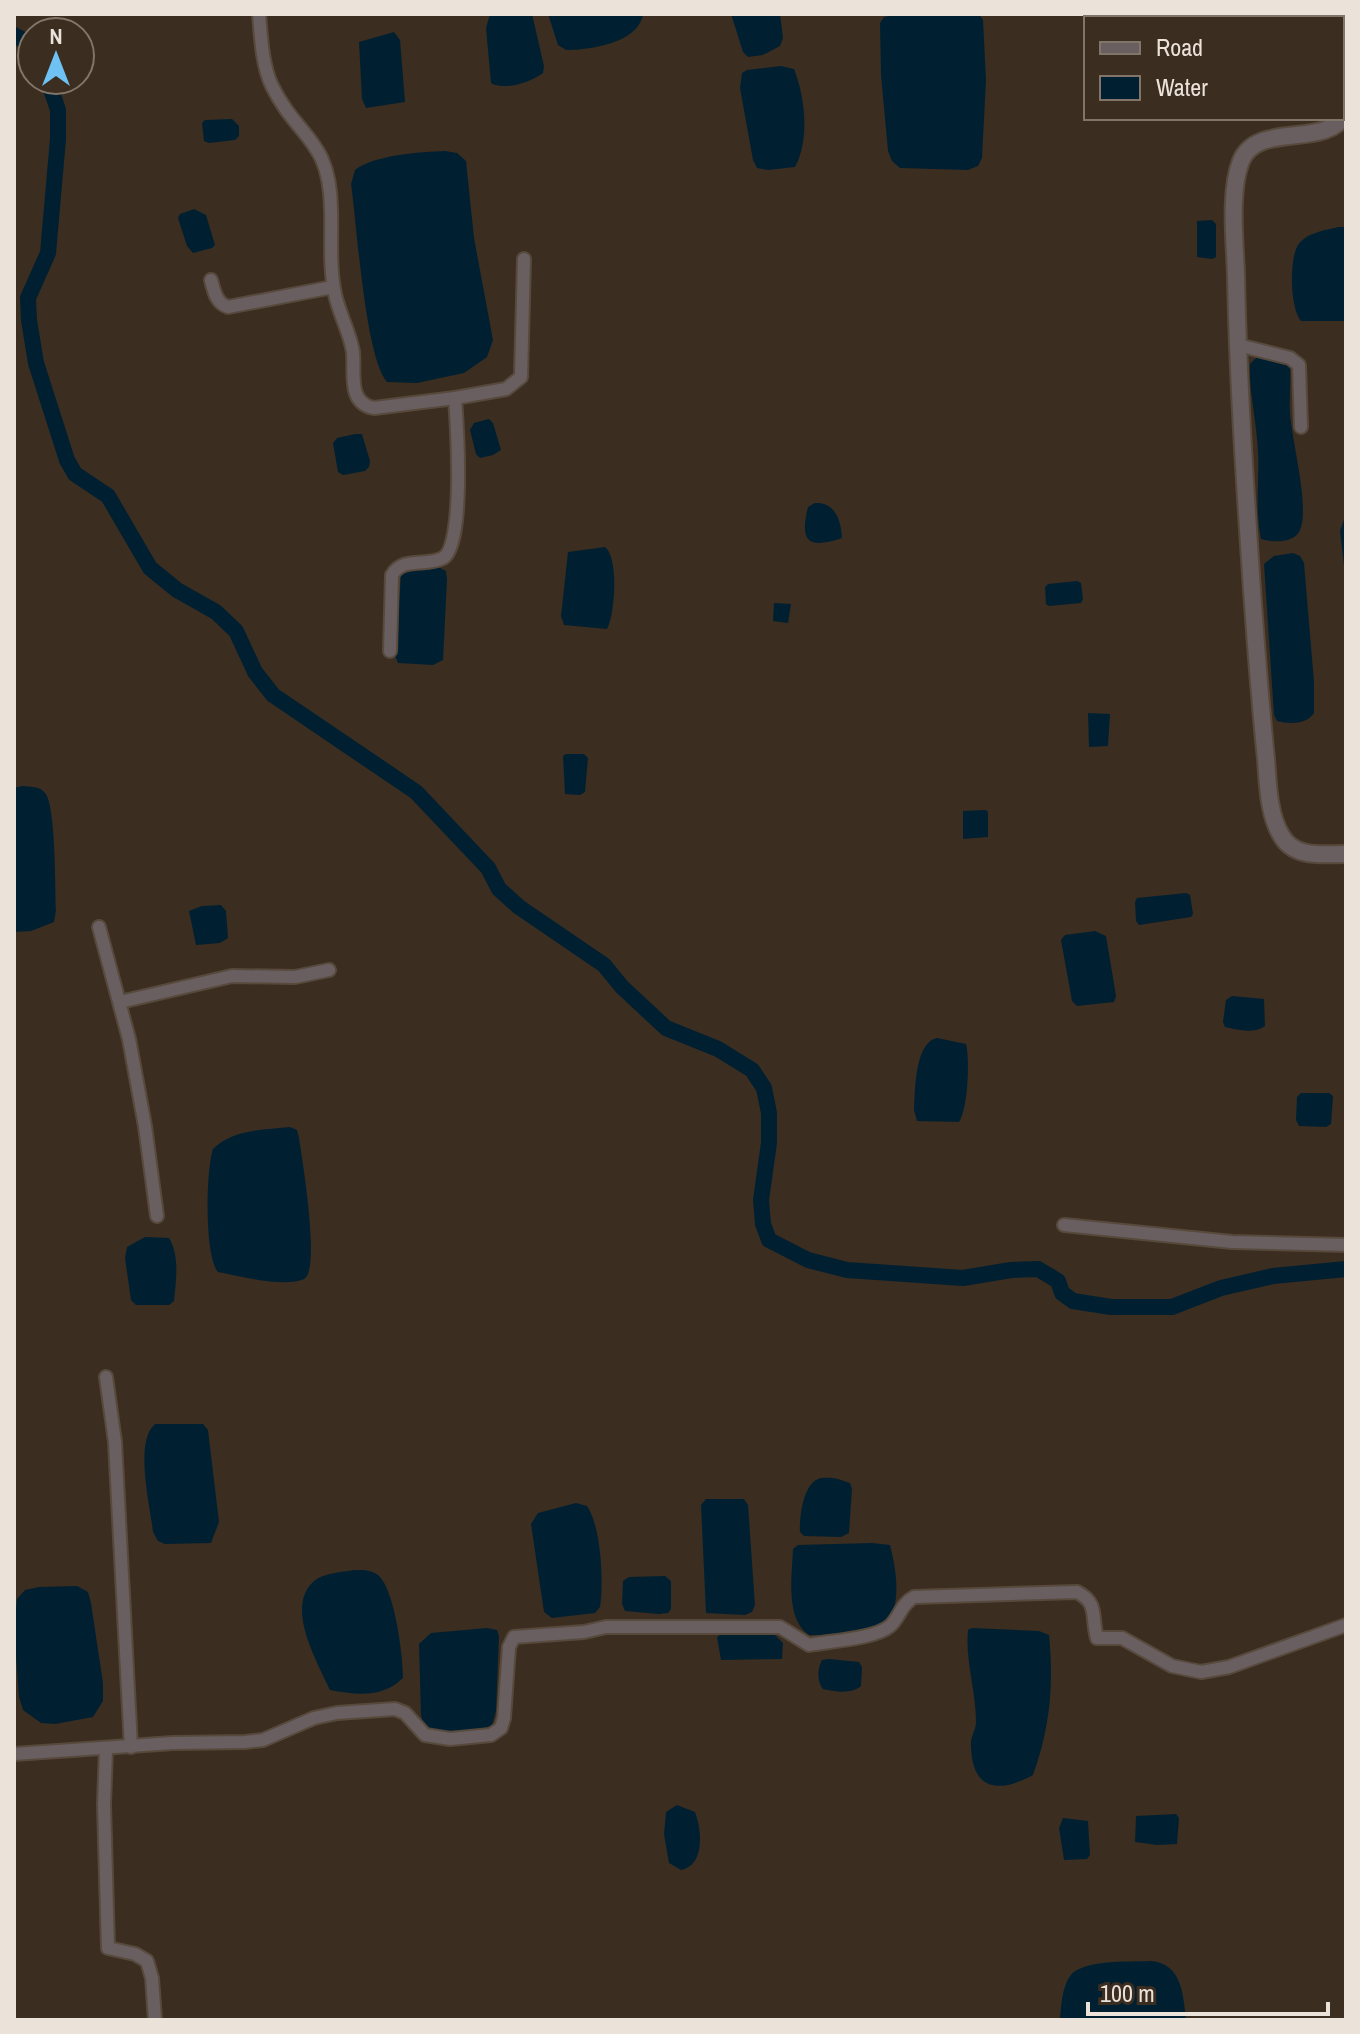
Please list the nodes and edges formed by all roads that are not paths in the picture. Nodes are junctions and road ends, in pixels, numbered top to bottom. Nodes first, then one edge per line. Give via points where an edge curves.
1 (259, 14) edge
2 (1341, 120) edge
3 (524, 259) dead end
4 (211, 280) dead end
5 (333, 287) junction
6 (1238, 345) junction
7 (455, 398) junction
8 (1301, 427) dead end
9 (390, 651) dead end
10 (1346, 854) edge
11 (99, 927) dead end
12 (329, 970) dead end
13 (120, 1002) junction
14 (157, 1216) dead end
15 (1064, 1225) dead end
16 (1346, 1245) edge
17 (106, 1377) dead end
18 (1346, 1625) edge
19 (131, 1747) junction
20 (106, 1749) junction
21 (14, 1754) edge
22 (155, 2020) edge

1 - 5 street via 270,83 312,140 328,172
2 - 6 street via 1325,130 1268,140 1242,158 1236,204
3 - 7 street via 521,377 506,389
4 - 5 street via 215,296 228,307
5 - 7 street via 352,351 354,388 364,406
6 - 8 street via 1299,365
6 - 10 street via 1260,705 1272,809 1281,837 1291,848
7 - 9 street via 456,528 449,553 403,564 392,575
11 - 13 street
12 - 13 street via 295,977 232,976
13 - 14 street
15 - 16 street via 1232,1242
17 - 19 street via 117,1472
18 - 19 street via 1201,1672 1172,1666 1122,1638 1097,1638 1093,1607 1077,1592 914,1597 879,1633 809,1645 780,1627 606,1627 514,1637 504,1718 491,1735 434,1738 395,1709 314,1718 263,1740
19 - 20 street
20 - 21 street
20 - 22 street via 108,1948 147,1961

